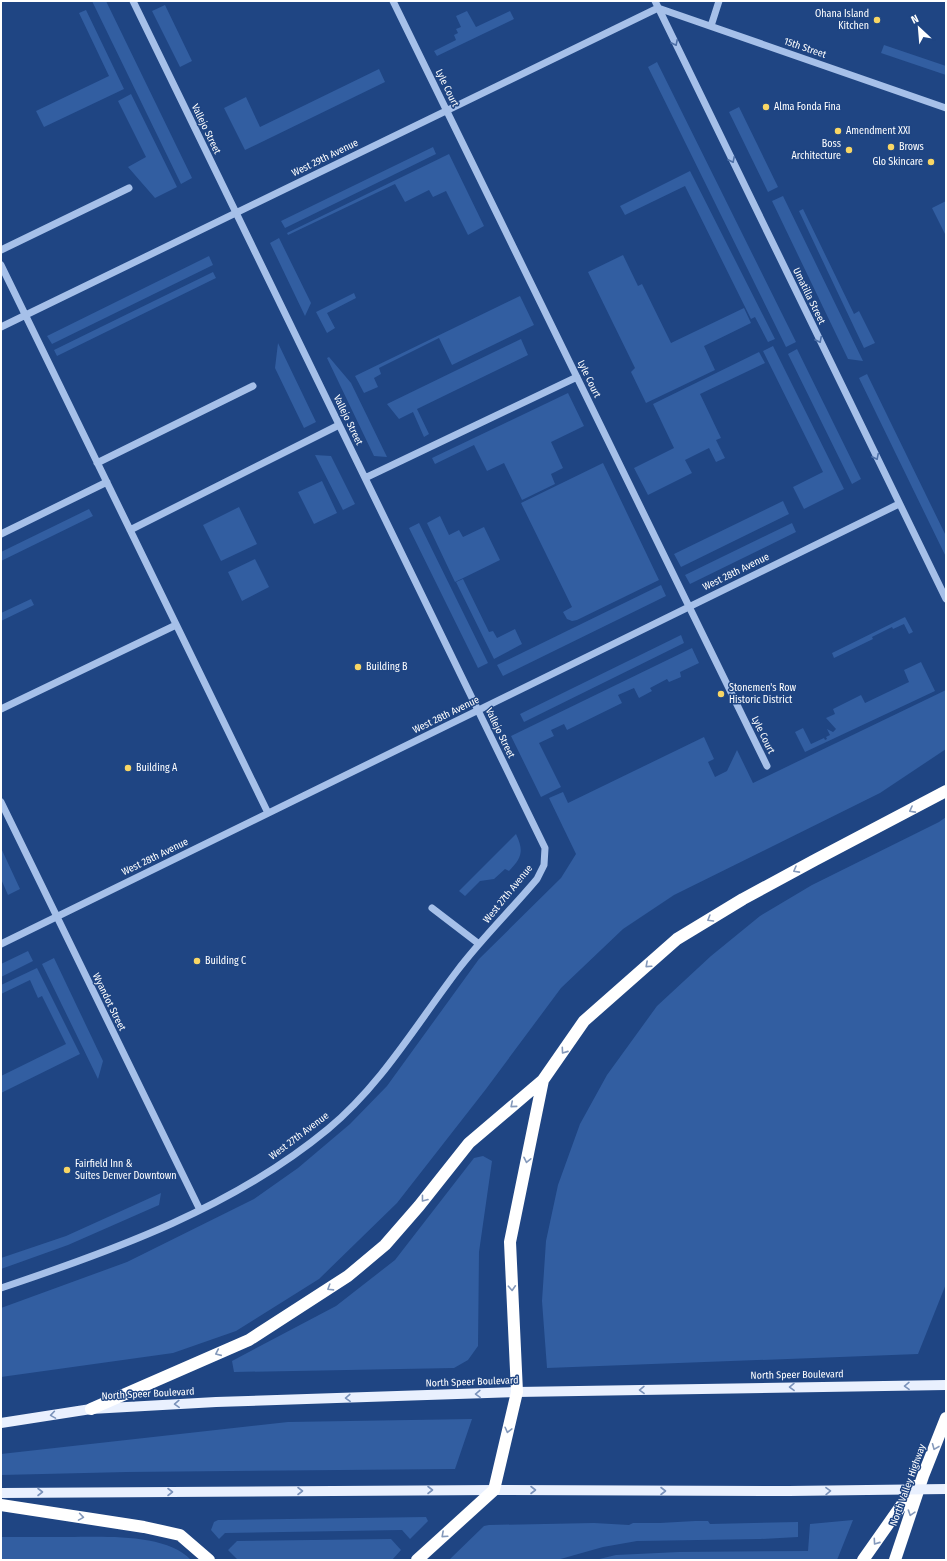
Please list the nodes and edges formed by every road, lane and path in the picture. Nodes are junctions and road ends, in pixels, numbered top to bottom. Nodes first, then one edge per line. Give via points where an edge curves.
1 (133, 1) edge
2 (393, 1) edge
3 (719, 1) edge
4 (656, 4) edge
5 (711, 26) junction
6 (946, 108) edge
7 (446, 110) junction
8 (129, 188) dead end
9 (236, 212) junction
10 (1, 250) edge
11 (1, 265) edge
12 (25, 315) junction
13 (1, 326) edge
14 (577, 377) junction
15 (253, 386) dead end
16 (339, 425) junction
17 (97, 463) junction
18 (365, 478) junction
19 (107, 482) junction
20 (899, 504) junction
21 (130, 530) junction
22 (1, 534) edge
23 (946, 599) edge
24 (689, 606) junction
25 (176, 625) junction
26 (1, 710) edge
27 (478, 710) junction
28 (767, 766) dead end
29 (946, 792) edge
30 (1, 802) edge
31 (268, 813) junction
32 (545, 848) joint
33 (432, 908) dead end
34 (57, 917) junction
35 (1, 944) edge
36 (480, 944) junction
37 (543, 1080) junction
38 (200, 1210) junction
39 (1, 1288) edge
40 (946, 1385) edge
41 (517, 1392) junction
42 (91, 1409) junction
43 (946, 1418) edge
44 (1, 1423) edge
45 (923, 1476) junction
46 (946, 1489) edge
47 (494, 1490) junction
48 (1, 1493) edge
49 (1, 1505) edge
50 (209, 1560) edge
51 (417, 1560) edge
52 (863, 1560) edge
53 (895, 1560) edge

1 - 9 street, Vallejo Street
2 - 7 street, Lyle Court
3 - 5 street
4 - 5 street, 15th Street
4 - 7 street, West 29th Avenue
4 -> 20 street, Umatilla Street
5 - 6 street, 15th Street
7 - 9 street, West 29th Avenue
7 - 14 street, Lyle Court
8 - 10 street
9 - 12 street, West 29th Avenue
9 - 16 street, Vallejo Street
11 - 12 street
12 - 13 street, West 29th Avenue
12 - 17 street
14 - 18 street
14 - 24 street, Lyle Court
15 - 17 street
16 - 18 street, Vallejo Street
16 - 21 street
17 - 19 street
18 - 27 street, Vallejo Street
19 - 21 street
19 - 22 street
20 - 23 street, Umatilla Street
20 - 24 street, West 28th Avenue
21 - 25 street
24 - 27 street, West 28th Avenue
24 - 28 street, Lyle Court
25 - 26 street
25 - 31 street
27 - 31 street, West 28th Avenue
27 - 32 street, Vallejo Street
29 -> 37 highway via 743,899 677,939 584,1021
30 - 34 street, Wyandot Street
31 - 34 street, West 28th Avenue
32 - 36 street, West 27th Avenue via 544,865 537,878
33 - 36 street
34 - 35 street, West 28th Avenue
34 - 38 street, Wyandot Street
36 - 38 street, West 27th Avenue via 445,987 400,1051 362,1097 334,1124 290,1158
37 -> 41 highway via 510,1242
37 -> 42 highway via 469,1142 385,1245 348,1276 249,1340
38 - 39 street, West 27th Avenue via 104,1253
40 -> 41 main road, North Speer Boulevard
41 -> 42 main road, North Speer Boulevard via 216,1402
41 -> 47 highway
42 -> 44 main road, North Speer Boulevard
43 -> 45 highway, North Valley Highway
45 -> 52 highway
45 -> 53 highway, North Valley Highway
47 -> 46 main road, bridge
48 -> 47 main road
47 -> 51 highway
49 -> 50 highway via 180,1535

